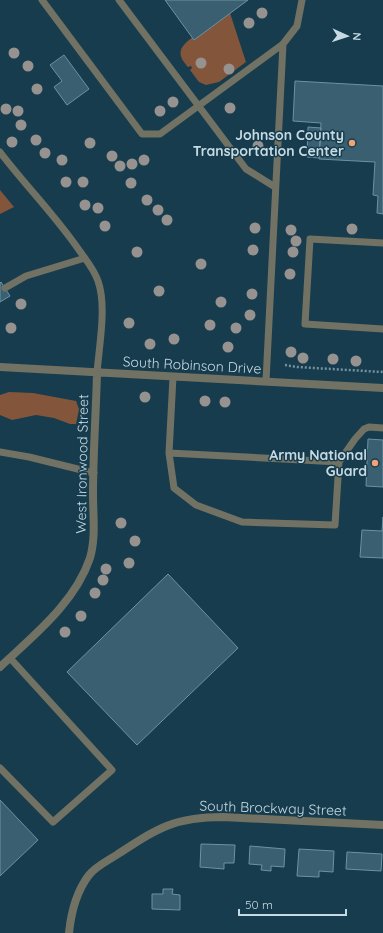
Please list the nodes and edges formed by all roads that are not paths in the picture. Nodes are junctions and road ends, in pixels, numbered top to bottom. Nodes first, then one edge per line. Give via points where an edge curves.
1 (42, 0) edge
2 (119, 0) edge
3 (302, 0) edge
4 (283, 44) junction
5 (198, 107) junction
6 (0, 152) edge
7 (275, 187) junction
8 (383, 243) edge
9 (85, 258) junction
10 (5, 288) dead end
11 (383, 328) edge
12 (0, 366) edge
13 (97, 373) junction
14 (173, 377) junction
15 (266, 381) junction
16 (383, 388) edge
17 (383, 428) edge
18 (0, 452) edge
19 (169, 453) junction
20 (339, 462) junction
21 (94, 473) junction
22 (10, 658) junction
23 (0, 667) edge
24 (0, 768) edge
25 (383, 825) edge
26 (69, 933) edge

1 - 5 lane via 142,134 160,134
2 - 5 lane
3 - 4 lane via 297,26
4 - 5 lane
4 - 7 lane
5 - 7 lane via 246,170
6 - 9 lane
7 - 15 lane
8 - 11 lane via 310,239 305,324
9 - 10 lane via 26,276
9 - 13 lane via 98,282 101,296
12 - 13 street, South Robinson Drive
13 - 14 street, South Robinson Drive
13 - 21 street, West Ironwood Street
14 - 15 street, South Robinson Drive
14 - 19 lane
15 - 16 street, South Robinson Drive
17 - 20 lane via 364,429
18 - 21 lane
19 - 20 lane
19 - 20 lane via 174,488 196,506 242,522 336,525
21 - 22 street, West Ironwood Street via 94,531 90,558 64,605
22 - 23 street, West Ironwood Street
22 - 24 lane via 112,770 53,822
25 - 26 street, South Brockway Street via 199,817 177,821 154,831 89,874 75,901

